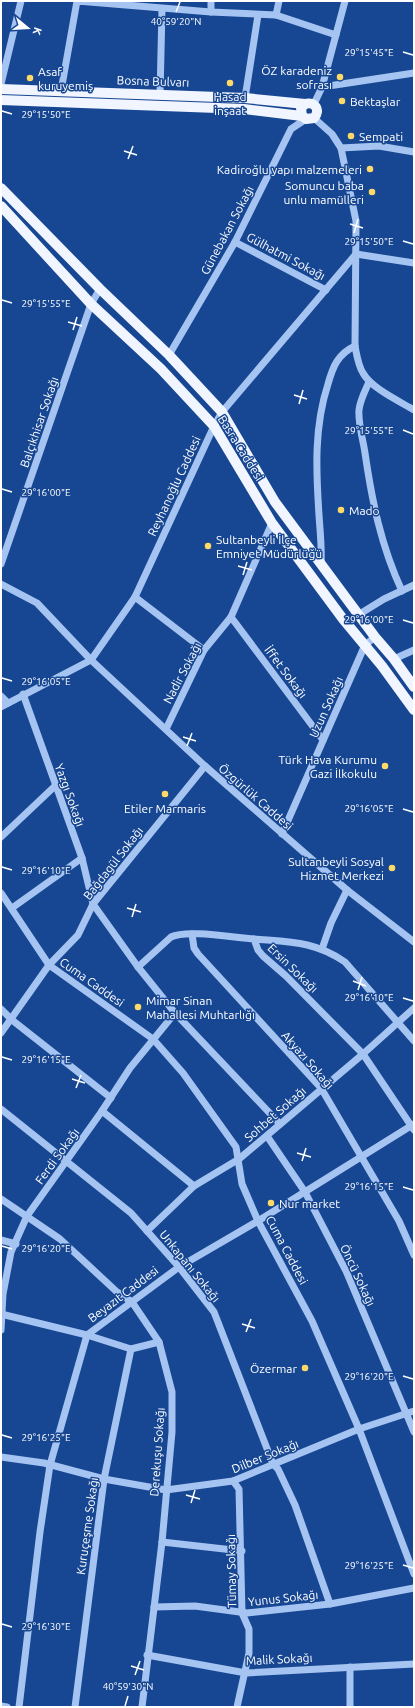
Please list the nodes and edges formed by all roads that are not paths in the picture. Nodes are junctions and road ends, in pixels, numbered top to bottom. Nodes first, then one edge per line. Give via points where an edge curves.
1 (21, 1) edge
2 (77, 1) edge
3 (211, 1) edge
4 (279, 1) edge
5 (345, 1) edge
6 (162, 9) junction
7 (210, 12) junction
8 (258, 15) junction
9 (276, 15) junction
10 (336, 34) junction
11 (414, 72) edge
12 (1, 84) edge
13 (322, 87) junction
14 (1, 89) edge
15 (60, 91) junction
16 (160, 95) junction
17 (245, 98) junction
18 (1, 100) edge
19 (309, 104) junction
20 (308, 118) junction
21 (341, 148) junction
22 (414, 152) edge
23 (3, 193) edge
24 (1, 206) edge
25 (235, 242) junction
26 (356, 254) junction
27 (414, 263) edge
28 (100, 289) junction
29 (326, 290) junction
30 (91, 304) junction
31 (355, 346) junction
32 (169, 355) junction
33 (369, 382) junction
34 (414, 409) edge
35 (222, 412) junction
36 (214, 426) junction
37 (272, 523) junction
38 (1, 564) edge
39 (321, 564) junction
40 (1, 584) edge
41 (414, 585) edge
42 (402, 591) junction
43 (135, 597) junction
44 (358, 615) junction
45 (231, 617) junction
46 (375, 637) junction
47 (365, 645) junction
48 (204, 650) junction
49 (414, 650) edge
50 (394, 659) junction
51 (91, 660) junction
52 (414, 687) edge
53 (23, 694) junction
54 (1, 696) edge
55 (8, 703) junction
56 (1, 707) edge
57 (414, 710) edge
58 (166, 728) junction
59 (323, 740) junction
60 (205, 766) junction
61 (55, 786) junction
62 (282, 834) junction
63 (1, 837) edge
64 (82, 858) junction
65 (347, 890) junction
66 (1, 893) edge
67 (93, 904) junction
68 (12, 908) junction
69 (192, 934) junction
70 (254, 939) junction
71 (414, 942) edge
72 (322, 949) junction
73 (49, 965) junction
74 (138, 967) junction
75 (414, 1008) edge
76 (1, 1010) edge
77 (175, 1013) junction
78 (12, 1020) junction
79 (398, 1021) junction
80 (1, 1034) edge
81 (153, 1039) junction
82 (414, 1041) edge
83 (363, 1054) junction
84 (322, 1088) junction
85 (111, 1098) junction
86 (1, 1109) edge
87 (102, 1111) junction
88 (280, 1124) junction
89 (413, 1127) edge
90 (267, 1136) junction
91 (361, 1157) junction
92 (239, 1159) junction
93 (66, 1162) junction
94 (194, 1186) junction
95 (305, 1192) junction
96 (1, 1199) edge
97 (27, 1216) junction
98 (258, 1220) junction
99 (147, 1231) junction
100 (1, 1240) edge
101 (16, 1244) junction
102 (414, 1256) edge
103 (179, 1267) junction
104 (132, 1302) junction
105 (2, 1314) edge
106 (1, 1330) edge
107 (87, 1335) junction
108 (159, 1342) junction
109 (131, 1349) junction
110 (410, 1412) edge
111 (359, 1429) junction
112 (414, 1432) edge
113 (1, 1457) edge
114 (273, 1464) junction
115 (50, 1465) junction
116 (104, 1479) junction
117 (233, 1481) junction
118 (166, 1490) junction
119 (162, 1542) junction
120 (242, 1551) junction
121 (414, 1574) edge
122 (414, 1588) edge
123 (330, 1604) junction
124 (154, 1607) junction
125 (242, 1613) junction
126 (147, 1655) junction
127 (414, 1664) edge
128 (350, 1667) junction
129 (246, 1673) junction
130 (1, 1706) edge
131 (7, 1707) edge
132 (20, 1707) edge
133 (75, 1707) edge
134 (142, 1707) edge
135 (237, 1707) edge
136 (350, 1707) edge

1 - 12 street
2 - 6 street
2 - 15 street
3 - 7 street
4 - 9 street
5 - 10 street
6 - 7 street
6 - 16 street
7 - 8 street
8 - 9 street
8 - 17 street
9 - 10 street
10 - 13 street
11 - 13 street
13 - 19 street
14 - 15 main road, Bosna Bulvarı
15 - 16 main road, Bosna Bulvarı
16 - 17 main road, Bosna Bulvarı
17 - 19 main road, Bosna Bulvarı
18 - 20 main road, Bosna Bulvarı via 244,109
19 - 20 main road via 301,108
19 - 20 main road via 317,111
20 - 21 street via 332,134
20 - 25 street, Günebakan Sokağı via 291,129
21 - 22 street via 379,146
21 - 26 street via 356,221
23 - 28 main road, Basra Caddesi
24 - 30 main road, Basra Caddesi
25 - 29 street, Gülhatmi Sokağı
25 - 32 street, Günebakan Sokağı
26 - 27 street
26 - 29 street, Reyhanoğlu Caddesi
26 - 31 street
28 - 30 street, Balçıkhisar Sokağı
28 - 32 main road, Basra Caddesi
29 - 35 street, Reyhanoğlu Caddesi
30 - 36 main road, Basra Caddesi via 161,369
30 - 38 street, Balçıkhisar Sokağı
31 - 33 street via 358,362
31 - 39 street via 342,353 335,363 320,414 316,455
32 - 35 main road, Basra Caddesi
33 - 34 street
33 - 42 street via 359,412 370,488 383,544
35 - 36 street, Reyhanoğlu Caddesi
35 - 39 main road, Basra Caddesi via 274,502
36 - 37 main road, Basra Caddesi
36 - 43 street, Reyhanoğlu Caddesi
37 - 45 street, Nadir Sokağı
37 - 47 main road, Basra Caddesi
39 - 44 main road, Basra Caddesi
40 - 51 street, Özgürlük Caddesi via 37,602
41 - 42 street
42 - 44 street
43 - 48 street
43 - 51 street, Reyhanoğlu Caddesi
44 - 46 main road, Basra Caddesi
45 - 48 street, Nadir Sokağı
45 - 59 street, İffet Sokağı
46 - 47 street, Uzun Sokağı
46 - 50 main road, Basra Caddesi
47 - 57 main road, Basra Caddesi
47 - 59 street, Uzun Sokağı
48 - 58 street, Nadir Sokağı
49 - 50 street
50 - 52 main road, Basra Caddesi
51 - 53 street, Reyhanoğlu Caddesi
51 - 58 street, Özgürlük Caddesi
53 - 55 street, Reyhanoğlu Caddesi
53 - 61 street, Yazgı Sokağı
54 - 55 street
55 - 56 street, Reyhanoğlu Caddesi
58 - 60 street, Özgürlük Caddesi
59 - 62 street, Uzun Sokağı
60 - 62 street, Özgürlük Caddesi
60 - 67 street, Bağdagül Sokağı
61 - 63 street
61 - 64 street, Yazgı Sokağı
62 - 65 street, Özgürlük Caddesi
64 - 67 street, Yazgı Sokağı
64 - 68 street
65 - 71 street, Özgürlük Caddesi
65 - 72 street
66 - 68 street, Cuma Caddesi
67 - 73 street, Bağdagül Sokağı via 78,935
67 - 74 street
68 - 73 street, Cuma Caddesi
69 - 70 street, Ersin Sokağı
69 - 74 street, Ersin Sokağı via 171,937
69 - 84 street, Akyazı Sokağı via 194,948 198,954
70 - 72 street via 302,943
70 - 83 street, Ersin Sokağı via 262,956 286,976
72 - 79 street via 345,962
73 - 78 street, Bağdagül Sokağı
73 - 81 street, Cuma Caddesi
74 - 77 street
75 - 79 street, Sohbet Sokağı
76 - 78 street
77 - 81 street, Ferdi Sokağı
77 - 88 street
78 - 80 street, Bağdagül Sokağı
78 - 85 street
79 - 82 street
79 - 83 street, Sohbet Sokağı
81 - 85 street, Ferdi Sokağı
81 - 92 street, Cuma Caddesi via 183,1073 236,1147
83 - 84 street, Sohbet Sokağı
83 - 89 street, Ersin Sokağı
84 - 88 street, Sohbet Sokağı
84 - 91 street, Akyazı Sokağı
85 - 87 street, Ferdi Sokağı
86 - 93 street, Unkapanı Sokağı
87 - 93 street, Ferdi Sokağı
87 - 94 street
88 - 90 street, Sohbet Sokağı
89 - 91 street, Beyazıt Caddesi
90 - 92 street, Sohbet Sokağı
90 - 95 street, Öncü Sokağı
91 - 95 street, Beyazıt Caddesi
91 - 102 street, Akyazı Sokağı via 399,1221
92 - 94 street, Sohbet Sokağı
92 - 98 street, Cuma Caddesi via 242,1184
93 - 97 street, Ferdi Sokağı
93 - 99 street, Unkapanı Sokağı via 131,1213
94 - 99 street, Sohbet Sokağı
95 - 98 street, Beyazıt Caddesi
95 - 110 street, Öncü Sokağı via 346,1271
96 - 97 street, Derekuşu Sokağı
97 - 101 street, Ferdi Sokağı
97 - 104 street, Derekuşu Sokağı via 60,1239 117,1292
98 - 103 street, Beyazıt Caddesi
98 - 111 street, Cuma Caddesi via 312,1321
99 - 103 street, Unkapanı Sokağı
100 - 101 street
101 - 105 street, Ferdi Sokağı via 11,1252
103 - 104 street, Beyazıt Caddesi
103 - 114 street, Unkapanı Sokağı via 214,1312
104 - 107 street, Beyazıt Caddesi
104 - 108 street, Derekuşu Sokağı
105 - 106 street, Ferdi Sokağı
105 - 107 street
107 - 109 street
107 - 115 street, Beyazıt Caddesi
108 - 109 street
108 - 118 street, Derekuşu Sokağı via 172,1392 172,1432
109 - 116 street, Kuruçeşme Sokağı
110 - 111 street, Dilber Sokağı
110 - 112 street, Öncü Sokağı
111 - 114 street, Dilber Sokağı
111 - 121 street, Cuma Caddesi
113 - 115 street, Dilber Sokağı
114 - 117 street, Dilber Sokağı
114 - 123 street, Unkapanı Sokağı via 278,1469 295,1505
115 - 116 street, Dilber Sokağı
115 - 132 street, Beyazıt Caddesi
116 - 118 street, Dilber Sokağı
116 - 133 street, Kuruçeşme Sokağı
117 - 118 street, Dilber Sokağı
117 - 120 street, Tümay Sokağı via 239,1489
118 - 119 street, Derekuşu Sokağı
119 - 120 street
119 - 124 street, Derekuşu Sokağı
120 - 125 street, Tümay Sokağı
122 - 123 street, Yunus Sokağı
123 - 125 street, Yunus Sokağı
124 - 125 street, Yunus Sokağı via 195,1606
124 - 126 street, Derekuşu Sokağı
125 - 129 street, Tümay Sokağı via 248,1629 249,1653
126 - 129 street, Malik Sokağı
126 - 134 street, Derekuşu Sokağı
127 - 128 street, Malik Sokağı
128 - 129 street, Malik Sokağı
128 - 136 street
129 - 135 street, Tümay Sokağı
130 - 131 street

